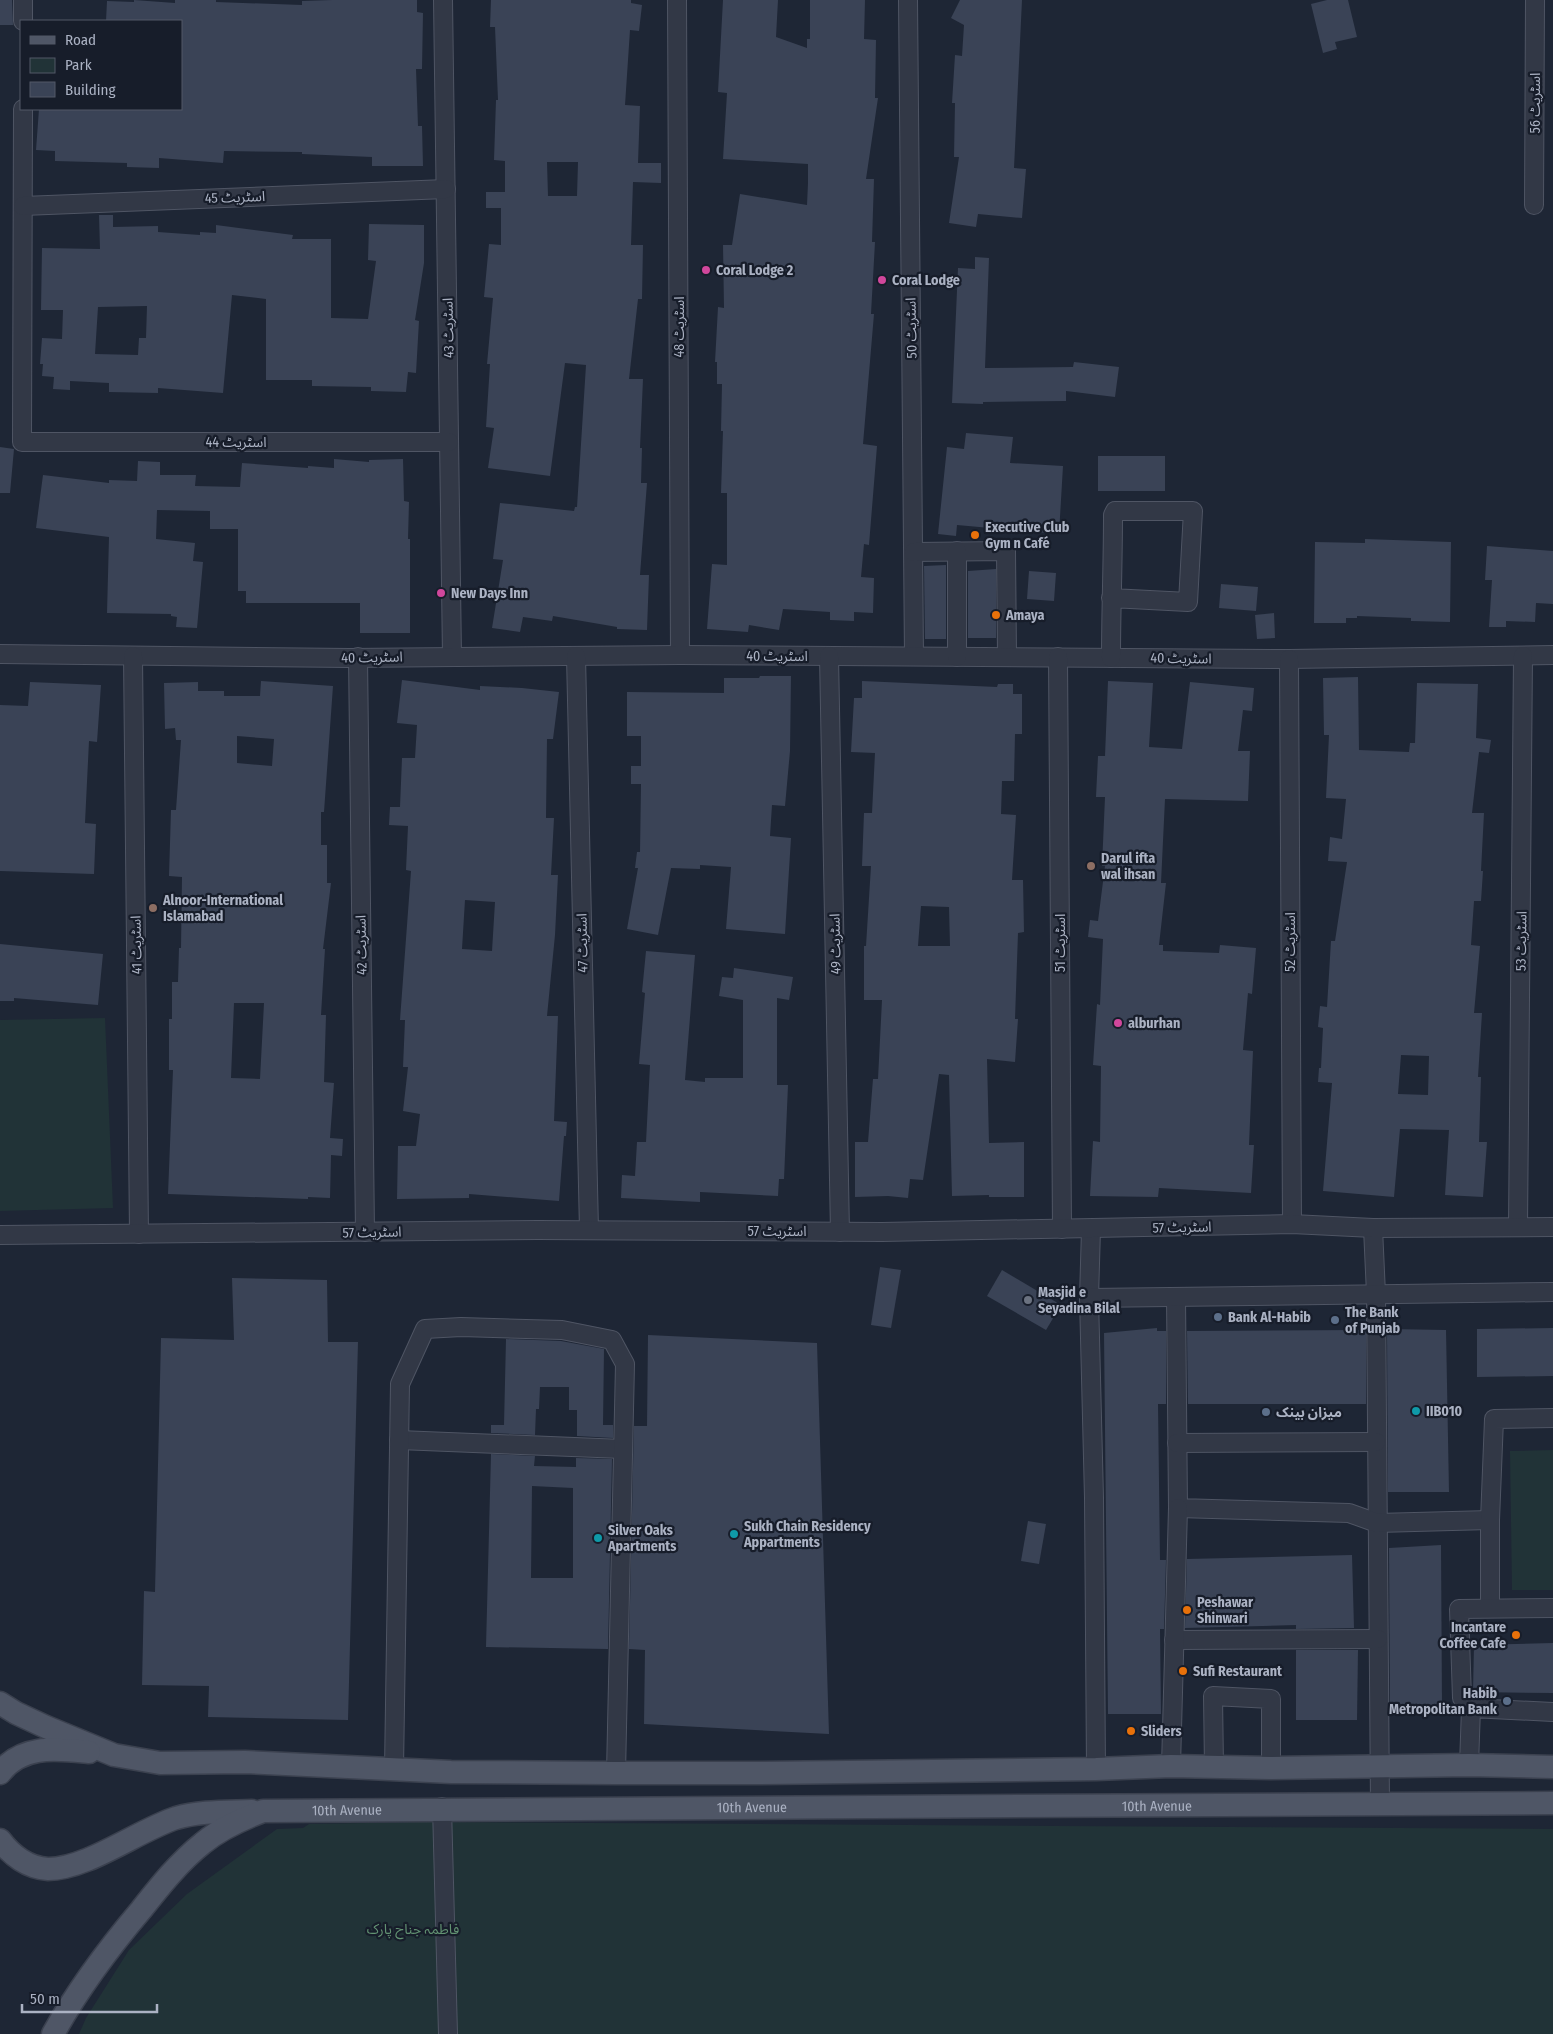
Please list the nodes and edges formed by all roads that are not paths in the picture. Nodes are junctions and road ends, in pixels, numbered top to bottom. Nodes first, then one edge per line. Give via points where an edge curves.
1 (23, 0) edge
2 (443, 0) edge
3 (677, 0) edge
4 (908, 0) edge
5 (1535, 0) edge
6 (23, 20) edge
7 (1544, 95) edge
8 (23, 110) edge
9 (446, 189) junction
10 (1534, 205) dead end
11 (23, 206) junction
12 (449, 442) junction
13 (957, 551) junction
14 (914, 552) junction
15 (1111, 598) junction
16 (0, 654) edge
17 (680, 655) junction
18 (1553, 655) edge
19 (134, 656) junction
20 (576, 656) junction
21 (829, 656) junction
22 (914, 656) junction
23 (1007, 656) junction
24 (1523, 656) junction
25 (358, 657) junction
26 (452, 657) junction
27 (957, 657) junction
28 (1058, 657) junction
29 (1111, 658) junction
30 (1289, 659) junction
31 (1292, 1224) junction
32 (1518, 1227) junction
33 (1553, 1227) edge
34 (1373, 1228) junction
35 (1062, 1229) junction
36 (1091, 1229) junction
37 (589, 1230) junction
38 (365, 1232) junction
39 (840, 1232) junction
40 (139, 1234) junction
41 (0, 1235) edge
42 (1553, 1292) edge
43 (1376, 1294) junction
44 (1176, 1297) junction
45 (1089, 1298) junction
46 (1553, 1418) edge
47 (399, 1440) junction
48 (1376, 1442) junction
49 (1177, 1443) junction
50 (623, 1449) junction
51 (1178, 1508) junction
52 (1490, 1520) junction
53 (1377, 1522) junction
54 (1490, 1608) junction
55 (1553, 1608) edge
56 (1174, 1640) junction
57 (1378, 1640) junction
58 (0, 1703) edge
59 (1471, 1708) junction
60 (1553, 1712) edge
61 (114, 1755) junction
62 (1469, 1765) junction
63 (1171, 1766) junction
64 (1214, 1766) junction
65 (1379, 1766) junction
66 (1553, 1767) edge
67 (1271, 1768) junction
68 (1096, 1769) junction
69 (394, 1770) junction
70 (889, 1771) junction
71 (0, 1773) edge
72 (616, 1773) junction
73 (1553, 1803) edge
74 (1380, 1805) junction
75 (442, 1807) junction
76 (890, 1807) junction
77 (263, 1811) junction
78 (0, 1840) edge
79 (52, 2034) edge
80 (448, 2034) edge

1 - 6 street
2 - 9 street, اسٹریٹ 43
3 - 17 street, اسٹریٹ 48
4 - 14 street, اسٹریٹ 50
5 - 7 street, اسٹریٹ 56
7 - 10 street, اسٹریٹ 56
8 - 11 street
9 - 11 street, اسٹریٹ 45
9 - 12 street, اسٹریٹ 43
11 - 12 street, اسٹریٹ 44 via 22,442
12 - 26 street, اسٹریٹ 43
13 - 14 street
13 - 23 street via 1006,551
13 - 27 street
14 - 22 street, اسٹریٹ 50
15 - 15 street via 1188,602 1193,511 1115,511
15 - 29 street
16 - 19 street, اسٹریٹ 40
17 - 20 street, اسٹریٹ 40
17 - 21 street, اسٹریٹ 40
18 - 24 street, اسٹریٹ 40
19 - 25 street, اسٹریٹ 40
19 - 40 street, اسٹریٹ 41
20 - 26 street, اسٹریٹ 40
20 - 37 street, اسٹریٹ 47
21 - 22 street, اسٹریٹ 40
21 - 39 street, اسٹریٹ 49
22 - 27 street, اسٹریٹ 40
23 - 27 street, اسٹریٹ 40
23 - 28 street, اسٹریٹ 40
24 - 30 street, اسٹریٹ 40
24 - 32 street, اسٹریٹ 53
25 - 26 street, اسٹریٹ 40
25 - 38 street, اسٹریٹ 42
28 - 29 street, اسٹریٹ 40
28 - 35 street, اسٹریٹ 51
29 - 30 street, اسٹریٹ 40
30 - 31 street, اسٹریٹ 52
31 - 34 street, اسٹریٹ 57
31 - 36 street, اسٹریٹ 57
32 - 33 street, اسٹریٹ 57
32 - 34 street, اسٹریٹ 57
34 - 43 street
35 - 36 street, اسٹریٹ 57
35 - 39 street, اسٹریٹ 57
36 - 45 street
37 - 38 street, اسٹریٹ 57
37 - 39 street, اسٹریٹ 57
38 - 40 street, اسٹریٹ 57
40 - 41 street, اسٹریٹ 57
42 - 43 street
43 - 44 street
43 - 48 street
44 - 45 street
44 - 49 street
45 - 68 street
46 - 52 street via 1494,1419
47 - 50 street
47 - 50 street via 400,1384 425,1329 562,1330 612,1340 625,1364
47 - 69 street
48 - 49 street
48 - 53 street
49 - 51 street
50 - 72 street
51 - 53 street via 1349,1513
51 - 56 street
52 - 53 street
52 - 54 street
53 - 57 street
54 - 55 street
54 - 59 street via 1459,1609 1462,1698
56 - 57 street
56 - 63 street
57 - 65 street
58 - 61 main road
59 - 60 street
59 - 62 street
61 - 69 main road via 160,1763 245,1762
61 - 71 main road via 45,1748 23,1755
62 - 65 main road
62 - 66 main road
63 - 64 main road
63 - 68 main road
64 - 67 main road
64 - 67 street via 1213,1696 1271,1699
65 - 67 main road
65 - 74 street
68 - 70 main road
69 - 72 main road
70 - 72 main road
70 - 76 main road
73 - 74 main road, 10th Avenue
74 - 76 main road, 10th Avenue
75 - 76 main road, 10th Avenue
75 - 77 main road, 10th Avenue
75 - 80 street
77 - 78 main road via 213,1812 178,1818 88,1858 46,1869 19,1860
77 - 79 main road, 10th Avenue via 239,1820 204,1842 178,1866 113,1943 73,1998

